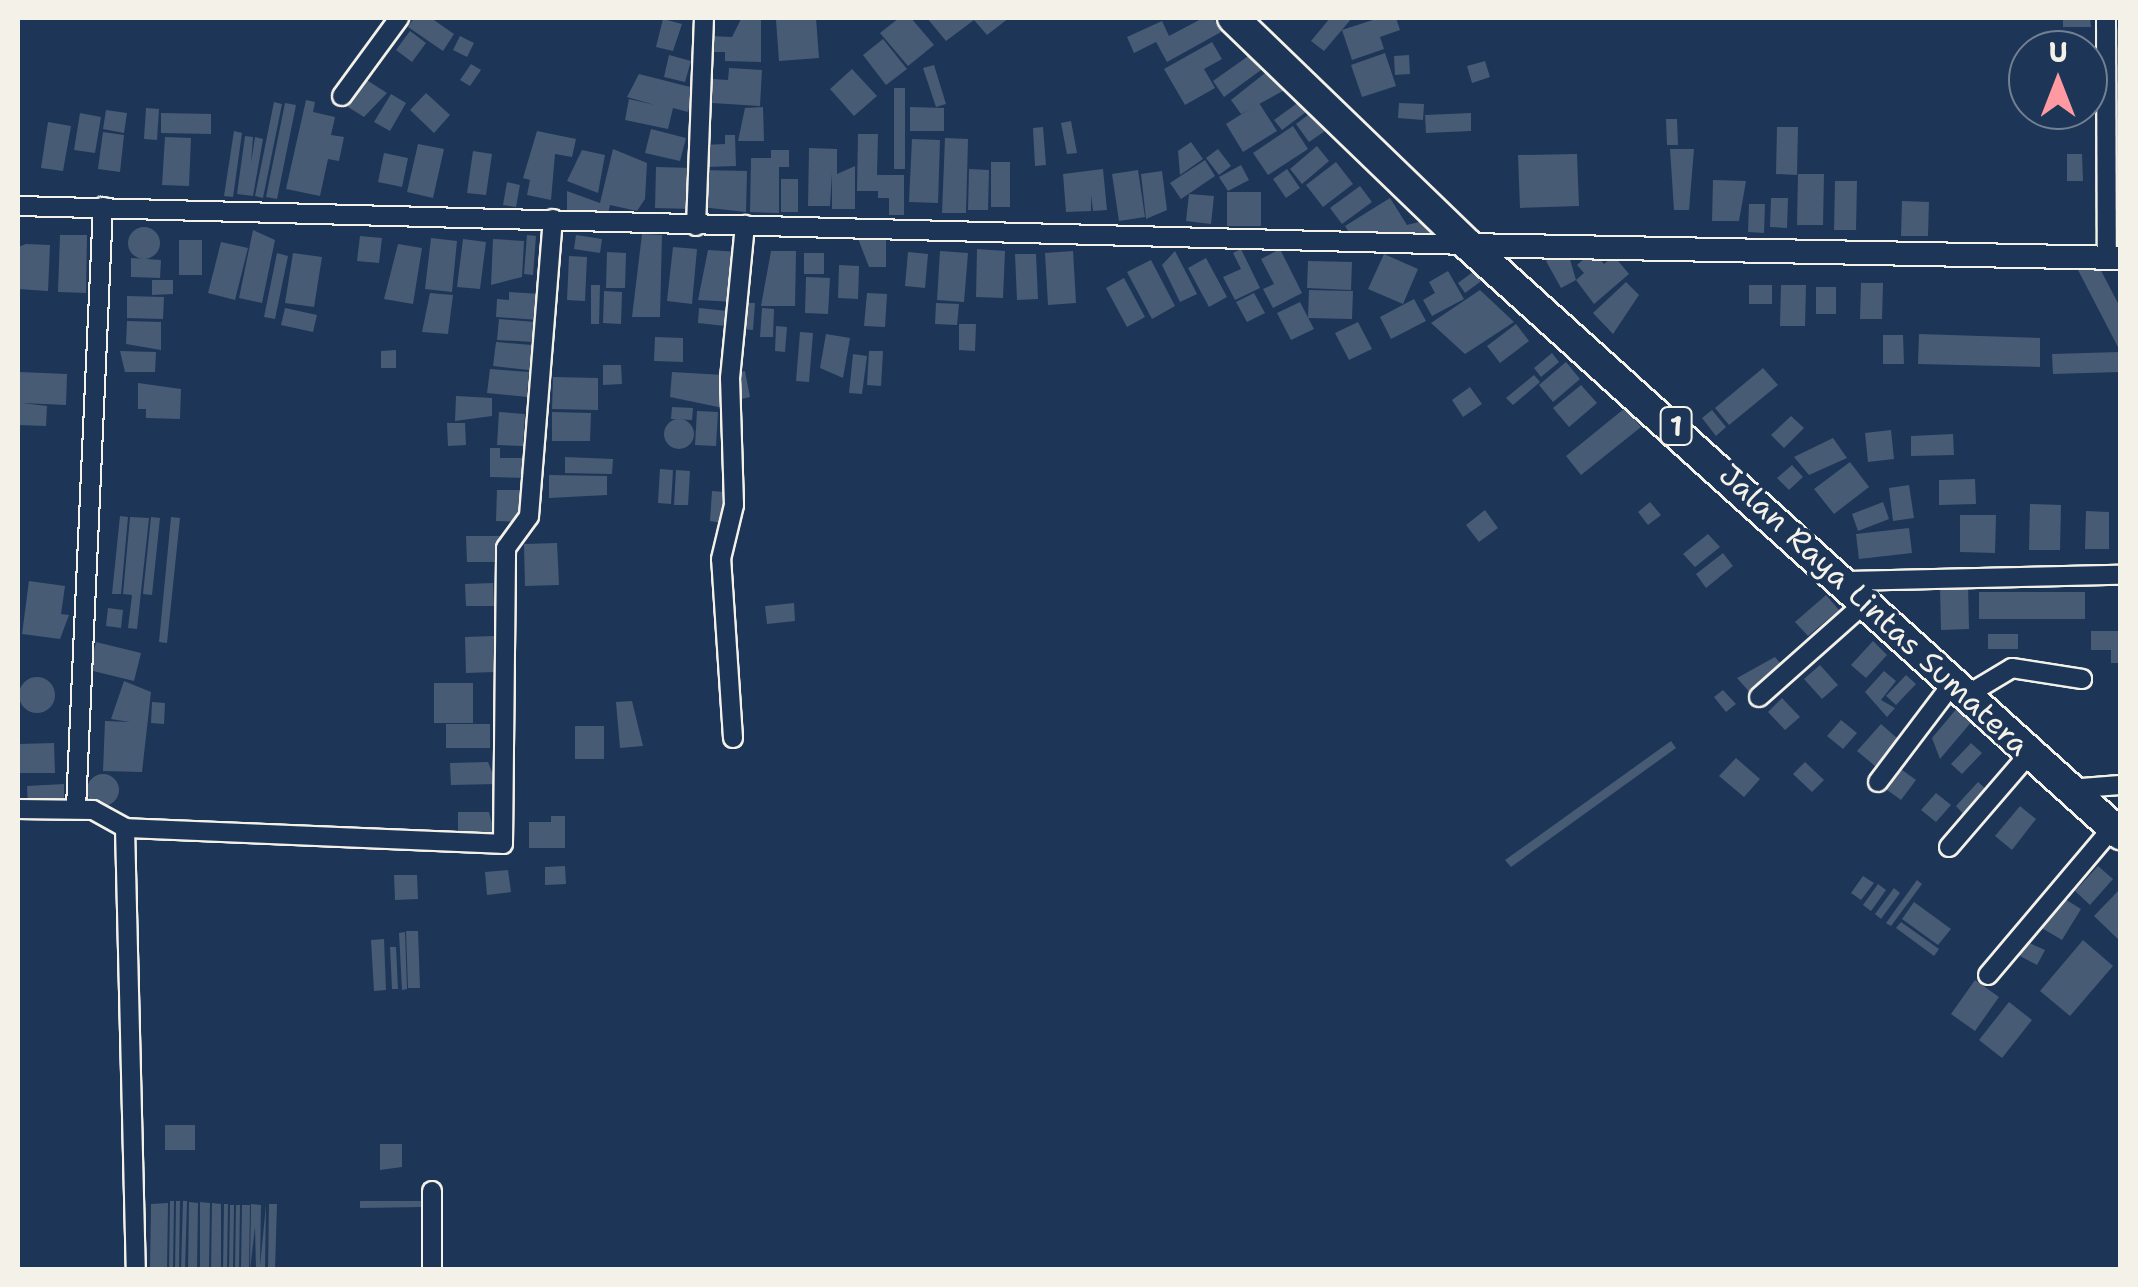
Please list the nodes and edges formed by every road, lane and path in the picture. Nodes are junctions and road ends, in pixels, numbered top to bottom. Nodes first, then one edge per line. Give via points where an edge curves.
1 (399, 18) edge
2 (704, 18) edge
3 (1233, 18) edge
4 (2106, 18) edge
5 (342, 96) dead end
6 (18, 206) edge
7 (103, 208) junction
8 (553, 219) junction
9 (696, 226) junction
10 (745, 226) junction
11 (1468, 245) junction
12 (2114, 258) edge
13 (2120, 575) edge
14 (1856, 592) junction
15 (2082, 679) dead end
16 (1960, 689) junction
17 (1759, 698) dead end
18 (733, 738) dead end
19 (2029, 754) junction
20 (1878, 782) dead end
21 (2120, 785) edge
22 (2068, 789) junction
23 (76, 808) junction
24 (18, 809) edge
25 (125, 828) junction
26 (2117, 830) edge
27 (1949, 847) dead end
28 (1988, 975) dead end
29 (432, 1191) dead end
30 (136, 1270) edge
31 (432, 1270) edge

1 - 5 street
2 - 9 street
3 - 11 highway, Jalan Raya Lintas Sumatera / 1
4 - 12 street
6 - 7 street
7 - 8 street
7 - 23 street
8 - 9 street
8 - 25 street via 529,516 506,548 504,844
9 - 10 street
10 - 11 street
10 - 18 street via 730,378 734,504 720,606
11 - 12 street
11 - 14 highway, Jalan Raya Lintas Sumatera / 1
13 - 14 street via 1977,572
14 - 16 highway, Jalan Raya Lintas Sumatera / 1
14 - 17 street
15 - 16 street via 2012,668
16 - 19 highway, Jalan Raya Lintas Sumatera / 1
16 - 20 street
19 - 22 highway, Jalan Raya Lintas Sumatera / 1
19 - 27 street
21 - 22 street
22 - 26 highway, Jalan Raya Lintas Sumatera / 1
23 - 24 street
23 - 25 street via 108,814
25 - 30 street
26 - 28 street
29 - 31 street

